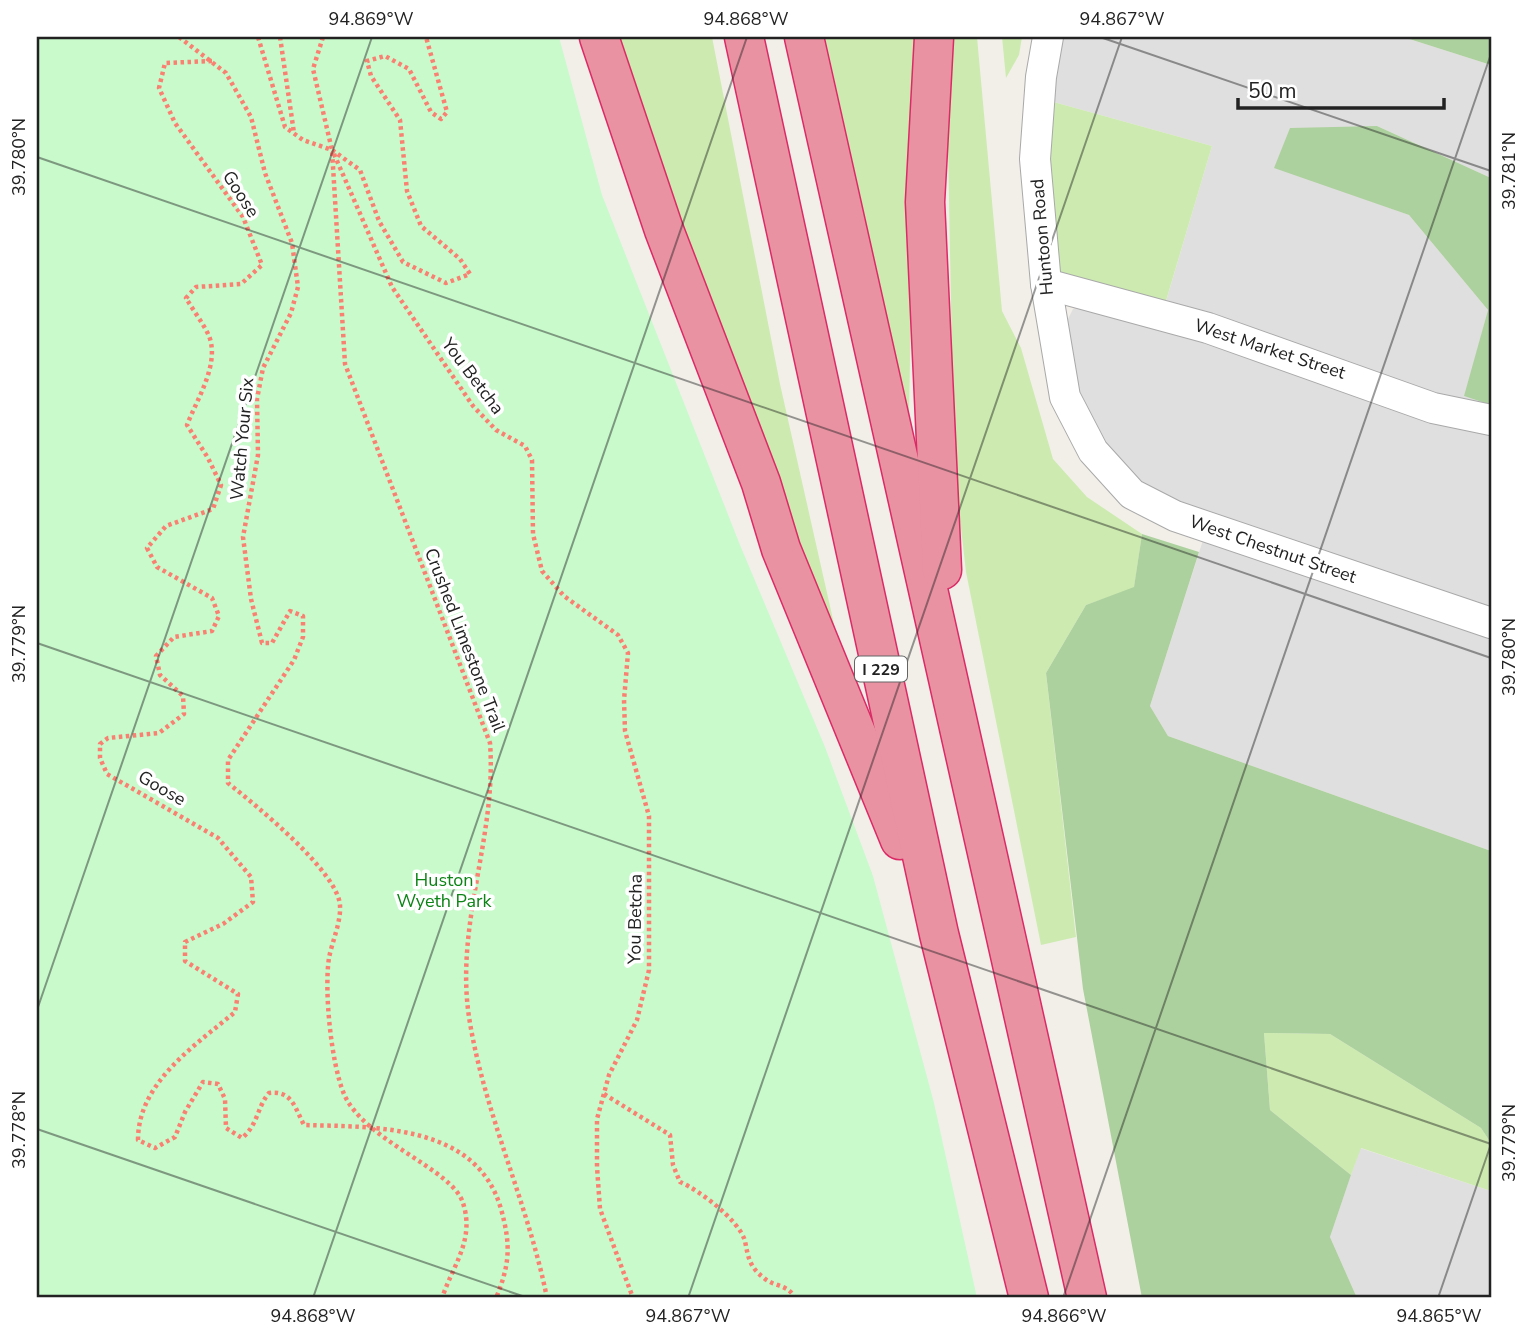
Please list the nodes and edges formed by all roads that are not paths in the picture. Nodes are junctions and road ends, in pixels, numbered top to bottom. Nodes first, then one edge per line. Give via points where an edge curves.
1 (598, 37) edge
2 (744, 37) edge
3 (804, 37) edge
4 (934, 37) edge
5 (1048, 37) edge
6 (1046, 284) junction
7 (1491, 420) edge
8 (1084, 432) joint
9 (1491, 623) edge
10 (947, 674) junction
11 (939, 934) junction
12 (1029, 1298) edge
13 (1087, 1298) edge

1 - 11 highway via 781,549
2 - 11 highway, I 229
3 - 10 highway
4 - 10 highway via 925,202
5 - 6 street, Huntoon Road via 1035,159
6 - 7 street, West Market Street via 1208,328 1433,408
6 - 8 street, Huntoon Road via 1065,397
8 - 9 street, West Chestnut Street via 1093,450 1132,494 1175,516
10 - 13 highway
11 - 12 highway, I 229

